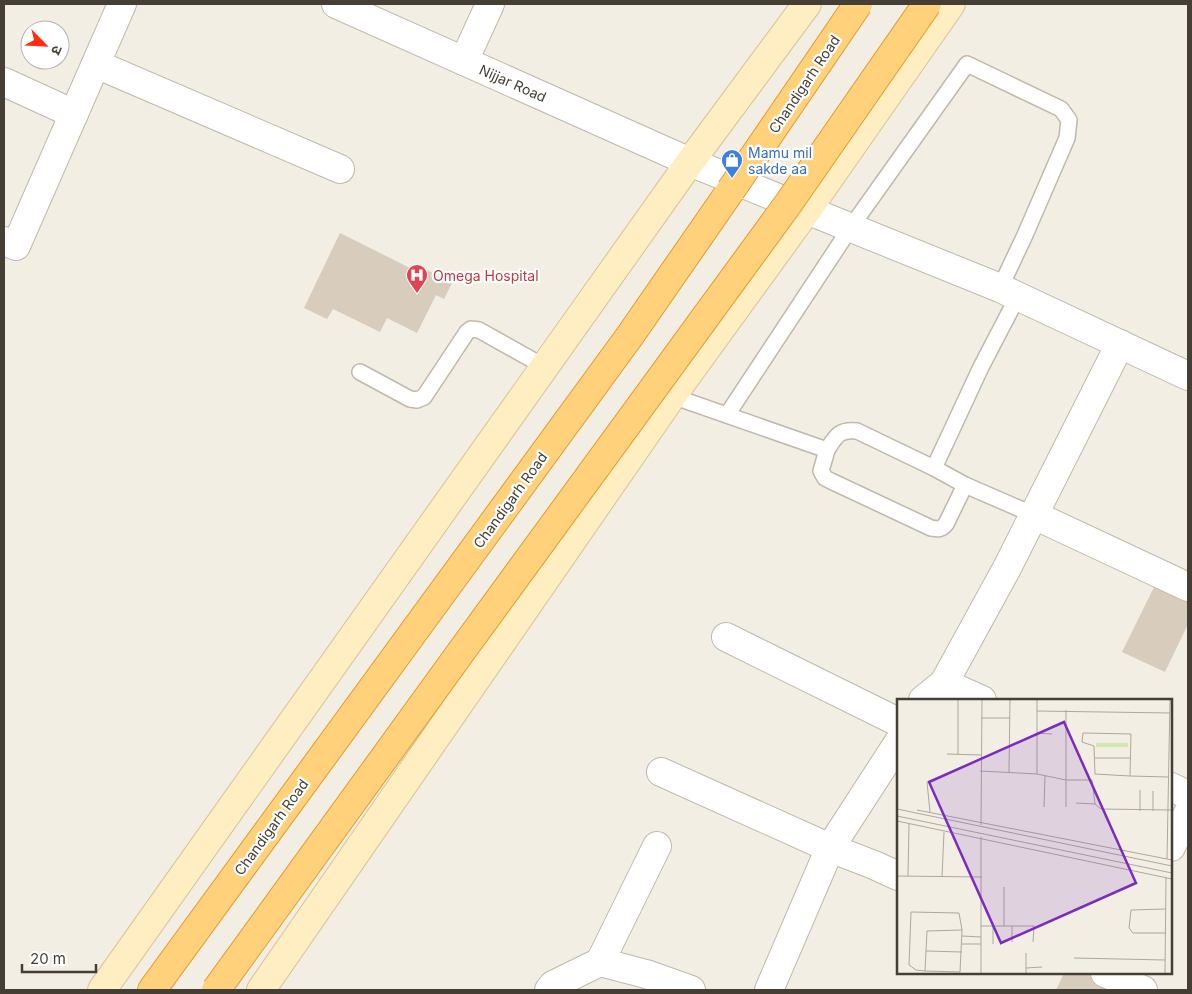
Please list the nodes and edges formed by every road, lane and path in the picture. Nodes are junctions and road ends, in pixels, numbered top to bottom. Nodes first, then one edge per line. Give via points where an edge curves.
1 (122, 4) edge
2 (336, 4) edge
3 (490, 4) edge
4 (807, 4) edge
5 (858, 4) edge
6 (927, 4) edge
7 (951, 4) edge
8 (464, 61) junction
9 (96, 64) junction
10 (4, 82) edge
11 (74, 114) junction
12 (690, 162) junction
13 (340, 169) dead end
14 (808, 210) junction
15 (852, 227) junction
16 (4, 241) edge
17 (1009, 292) junction
18 (1120, 344) junction
19 (545, 366) junction
20 (360, 372) dead end
21 (1188, 376) edge
22 (672, 396) junction
23 (727, 415) junction
24 (827, 450) junction
25 (934, 468) junction
26 (965, 484) junction
27 (1034, 515) junction
28 (1188, 588) edge
29 (726, 637) dead end
30 (944, 683) junction
31 (925, 699) edge
32 (980, 699) edge
33 (897, 722) edge
34 (897, 745) edge
35 (661, 772) dead end
36 (1172, 787) edge
37 (1188, 795) edge
38 (1188, 813) edge
39 (1172, 845) edge
40 (657, 846) dead end
41 (830, 848) junction
42 (897, 876) edge
43 (600, 962) junction
44 (1107, 974) edge
45 (102, 990) edge
46 (152, 990) edge
47 (216, 990) edge
48 (260, 990) edge
49 (548, 990) edge
50 (691, 990) edge
51 (769, 990) edge
52 (1143, 990) edge

1 - 9 street
2 - 8 street, Nijjar Road
3 - 8 street
4 - 12 main road
5 - 46 highway, Chandigarh Road, bridge via 629,337
6 - 47 highway, bridge via 788,204
7 - 14 main road
8 - 12 street, Nijjar Road
9 - 11 street
9 - 13 street
10 - 11 street
11 - 16 street via 16,246
12 - 14 street, Nijjar Road
12 - 19 main road
14 - 15 street, Nijjar Road
14 - 22 main road
15 - 17 street, Nijjar Road
15 - 17 lane via 967,64 1061,109 1069,120 1067,138 1025,235
15 - 23 lane
17 - 18 street, Nijjar Road
17 - 25 lane via 981,367
18 - 21 street, Nijjar Road
18 - 27 street
19 - 20 lane via 472,329 424,397 417,400
19 - 45 main road
22 - 23 lane
22 - 48 main road
23 - 24 lane
24 - 25 lane via 837,435 848,430 857,431
24 - 26 lane via 822,471 825,478 937,530 946,524
25 - 26 lane
26 - 27 lane
27 - 28 street
27 - 30 street
29 - 33 street
30 - 31 street
30 - 32 street
34 - 41 street
35 - 41 street
36 - 37 street
38 - 39 street
40 - 43 street
41 - 42 street
41 - 51 street
43 - 49 street
43 - 50 street
44 - 52 street

